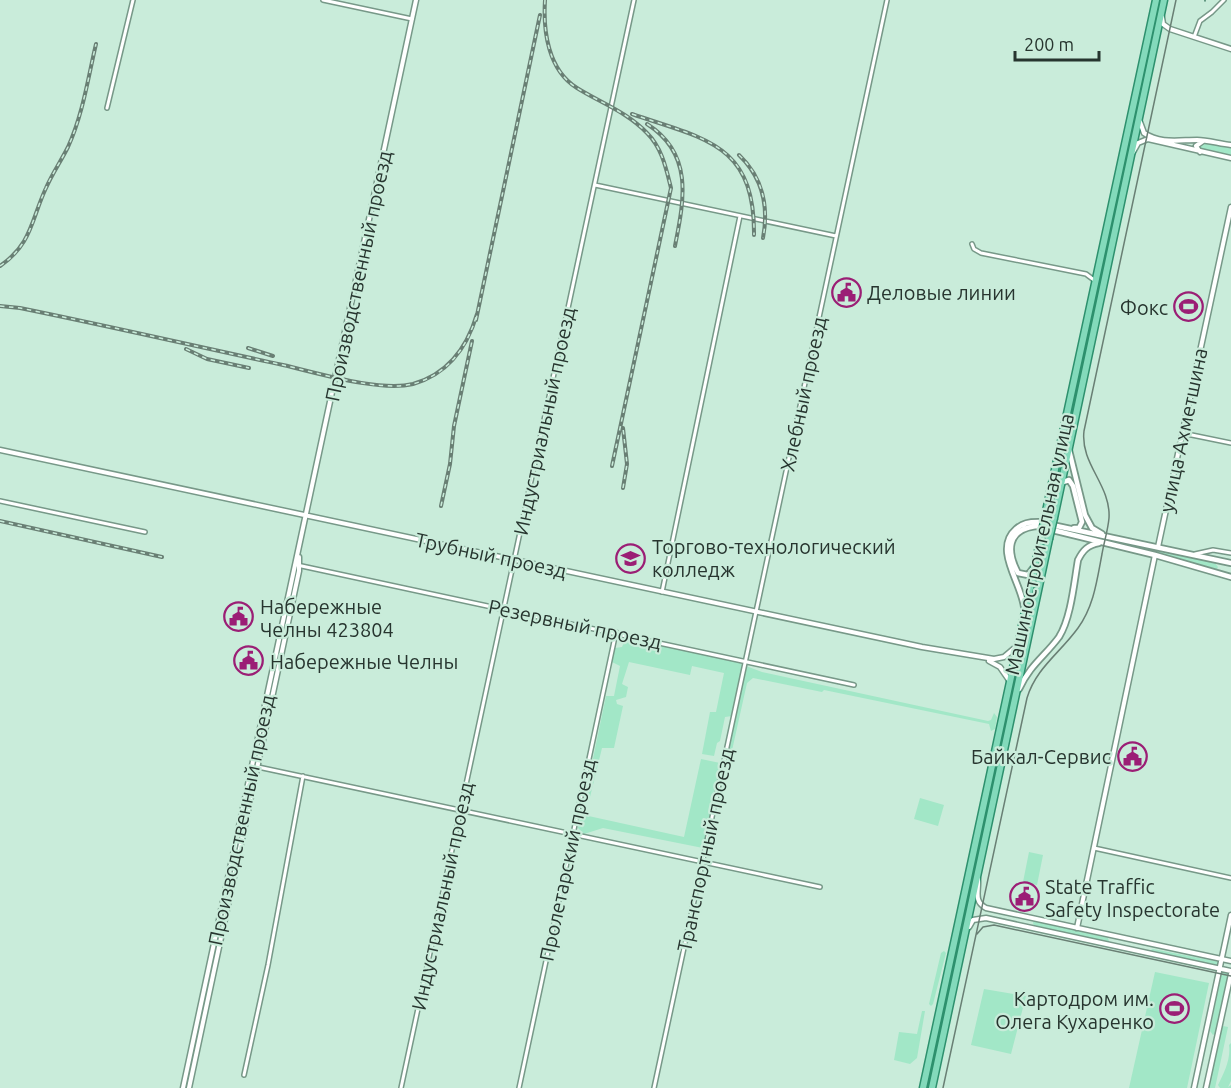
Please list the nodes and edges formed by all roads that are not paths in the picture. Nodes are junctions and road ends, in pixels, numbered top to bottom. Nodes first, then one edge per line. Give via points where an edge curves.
1 (133, 0) edge
2 (322, 0) edge
3 (416, 0) edge
4 (634, 0) edge
5 (887, 0) edge
6 (1156, 0) edge
7 (1164, 0) edge
8 (1224, 0) edge
9 (1161, 13) junction
10 (412, 19) junction
11 (1170, 29) junction
12 (1194, 37) junction
13 (1155, 40) junction
14 (1231, 49) edge
15 (107, 108) dead end
16 (1140, 116) junction
17 (1148, 138) junction
18 (1203, 141) junction
19 (1231, 146) edge
20 (1201, 153) junction
21 (1131, 155) junction
22 (1231, 158) edge
23 (595, 185) junction
24 (1231, 207) edge
25 (1112, 208) junction
26 (1121, 208) junction
27 (740, 216) junction
28 (836, 236) junction
29 (1105, 238) junction
30 (1113, 239) junction
31 (972, 244) dead end
32 (1099, 266) junction
33 (1086, 274) junction
34 (1095, 285) junction
35 (1182, 433) junction
36 (1231, 443) edge
37 (1069, 448) junction
38 (0, 450) edge
39 (1061, 485) junction
40 (0, 501) edge
41 (306, 515) junction
42 (1069, 529) junction
43 (145, 532) dead end
44 (1110, 538) junction
45 (1126, 541) junction
46 (1102, 543) junction
47 (1124, 548) junction
48 (1158, 548) junction
49 (1231, 553) edge
50 (1155, 555) junction
51 (1193, 555) junction
52 (514, 560) junction
53 (1215, 560) junction
54 (1231, 563) edge
55 (297, 565) junction
56 (1034, 567) junction
57 (1212, 571) junction
58 (1231, 577) edge
59 (662, 592) junction
60 (1028, 597) junction
61 (1036, 599) junction
62 (504, 608) junction
63 (756, 612) junction
64 (1024, 612) junction
65 (284, 631) junction
66 (616, 632) junction
67 (1017, 645) junction
68 (983, 658) junction
69 (745, 661) junction
70 (1010, 681) junction
71 (854, 685) dead end
72 (1016, 694) junction
73 (253, 765) junction
74 (258, 767) junction
75 (990, 772) junction
76 (999, 774) junction
77 (303, 776) junction
78 (985, 798) junction
79 (993, 800) junction
80 (460, 810) junction
81 (573, 835) junction
82 (1094, 848) junction
83 (702, 861) junction
84 (978, 875) junction
85 (1231, 878) edge
86 (820, 887) dead end
87 (1004, 912) junction
88 (1231, 915) edge
89 (1037, 919) junction
90 (1002, 922) junction
91 (1077, 928) junction
92 (1230, 928) edge
93 (1035, 929) junction
94 (1109, 934) junction
95 (1156, 944) junction
96 (1105, 945) junction
97 (961, 953) junction
98 (1152, 955) junction
99 (1221, 960) junction
100 (1231, 961) edge
101 (1220, 969) junction
102 (947, 973) junction
103 (957, 973) junction
104 (1231, 973) edge
105 (942, 999) junction
106 (951, 1001) junction
107 (203, 1007) junction
108 (1207, 1030) junction
109 (1217, 1035) junction
110 (1200, 1058) junction
111 (1212, 1060) junction
112 (244, 1075) dead end
113 (183, 1088) edge
114 (189, 1088) edge
115 (401, 1088) edge
116 (519, 1088) edge
117 (654, 1088) edge
118 (922, 1088) edge
119 (932, 1088) edge
120 (1194, 1088) edge
121 (1206, 1088) edge

1 - 15 street
2 - 10 street
3 - 10 street, Производственный проезд
4 - 23 street, Индустриальный проезд
5 - 28 street, Хлебный проезд
6 - 25 main road, Машиностроительная улица
7 - 9 main road, Машиностроительная улица
8 - 12 street via 1200,21
9 - 11 street via 1163,24
9 - 13 main road, Машиностроительная улица
10 - 41 street, Производственный проезд
11 - 12 street
11 - 13 street via 1163,30
12 - 14 street
13 - 16 main road, Машиностроительная улица
16 - 17 street
16 - 21 main road, Машиностроительная улица
17 - 18 street
17 - 20 street
17 - 21 street via 1138,143
18 - 19 street
18 - 20 street via 1196,146
20 - 22 street
21 - 26 main road, Машиностроительная улица
23 - 27 street
23 - 52 street, Индустриальный проезд
24 - 35 street, улица Ахметшина
25 - 26 main road via 1115,214
25 - 29 main road, Машиностроительная улица
26 - 30 main road, Машиностроительная улица
27 - 28 street
27 - 59 street
28 - 63 street, Хлебный проезд
29 - 30 main road via 1110,229
29 - 32 main road, Машиностроительная улица
30 - 37 main road, Машиностроительная улица
31 - 33 street via 981,253
32 - 33 street
32 - 34 main road, Машиностроительная улица
33 - 34 street
34 - 56 main road, Машиностроительная улица, bridge
35 - 36 street
35 - 48 street, улица Ахметшина
37 - 39 main road, Машиностроительная улица
37 - 44 main road via 1088,523
38 - 41 street, Трубный проезд
39 - 42 main road via 1066,480 1072,482 1082,517 1081,526
39 - 61 main road, Машиностроительная улица, bridge
40 - 43 street
41 - 52 street, Трубный проезд
41 - 55 street, Производственный проезд
42 - 44 main road
42 - 64 main road via 1033,522 1010,534 1006,553 1020,588
44 - 45 main road
45 - 47 main road via 1122,544
45 - 48 main road
46 - 47 main road
46 - 56 main road via 1028,527 1015,535 1011,553 1021,575 1028,575
46 - 72 main road via 1088,546 1082,552 1065,624 1058,638 1025,675
47 - 50 main road
48 - 51 main road
49 - 51 street via 1213,550
50 - 57 main road
50 - 82 street
51 - 53 main road
52 - 59 street, Трубный проезд
52 - 62 street, Индустриальный проезд
53 - 54 main road
53 - 57 main road via 1220,568
55 - 62 street, Резервный проезд
55 - 65 street, Производственный проезд
56 - 60 main road, Машиностроительная улица
57 - 58 main road
59 - 63 street, Трубный проезд
60 - 61 main road via 1031,603
60 - 64 main road, Машиностроительная улица
61 - 72 main road, Машиностроительная улица
62 - 66 street, Резервный проезд
62 - 80 street, Индустриальный проезд
63 - 68 street, Трубный проезд
63 - 69 street, Транспортный проезд
64 - 67 main road, Машиностроительная улица
65 - 73 street, Производственный проезд
65 - 74 street, Производственный проезд
66 - 69 street, Резервный проезд
66 - 81 street, Пролетарский проезд
67 - 68 street via 1004,657
67 - 70 main road, Машиностроительная улица
68 - 70 street via 1000,667
69 - 71 street, Резервный проезд
69 - 83 street, Транспортный проезд
70 - 75 main road, Машиностроительная улица
72 - 76 main road, Машиностроительная улица
73 - 74 street
73 - 107 street, Производственный проезд
74 - 77 street
74 - 107 street, Производственный проезд
75 - 76 main road via 993,780
75 - 78 main road, Машиностроительная улица
76 - 79 main road, Машиностроительная улица
77 - 80 street
77 - 112 street
78 - 79 main road via 990,792
78 - 102 main road, Машиностроительная улица
79 - 84 main road, Машиностроительная улица
80 - 81 street
80 - 115 street, Индустриальный проезд
81 - 83 street
81 - 116 street, Пролетарский проезд
82 - 85 street
82 - 91 street
83 - 86 street
83 - 117 street, Транспортный проезд
84 - 87 street via 977,898 981,905
84 - 97 main road, Машиностроительная улица
87 - 89 street
87 - 90 street via 998,915
88 - 92 street
89 - 91 street
89 - 93 street via 1030,922
90 - 93 street
90 - 97 street via 984,918 970,923
91 - 94 street
92 - 99 street
93 - 96 street
94 - 95 street
94 - 96 street
95 - 98 street via 1150,948
95 - 99 street
96 - 98 street
97 - 103 main road, Машиностроительная улица
98 - 101 street
99 - 100 street
99 - 101 street
101 - 104 street
101 - 108 street
102 - 103 main road via 949,982
102 - 105 main road, Машиностроительная улица
103 - 106 main road, Машиностроительная улица
104 - 109 street
105 - 106 main road via 948,991
105 - 118 main road, Машиностроительная улица
106 - 119 main road, Машиностроительная улица
107 - 113 street, Производственный проезд
107 - 114 street, Производственный проезд
108 - 109 street via 1212,1037
108 - 110 street
109 - 111 street
110 - 111 street via 1208,1055
110 - 120 street
111 - 121 street

